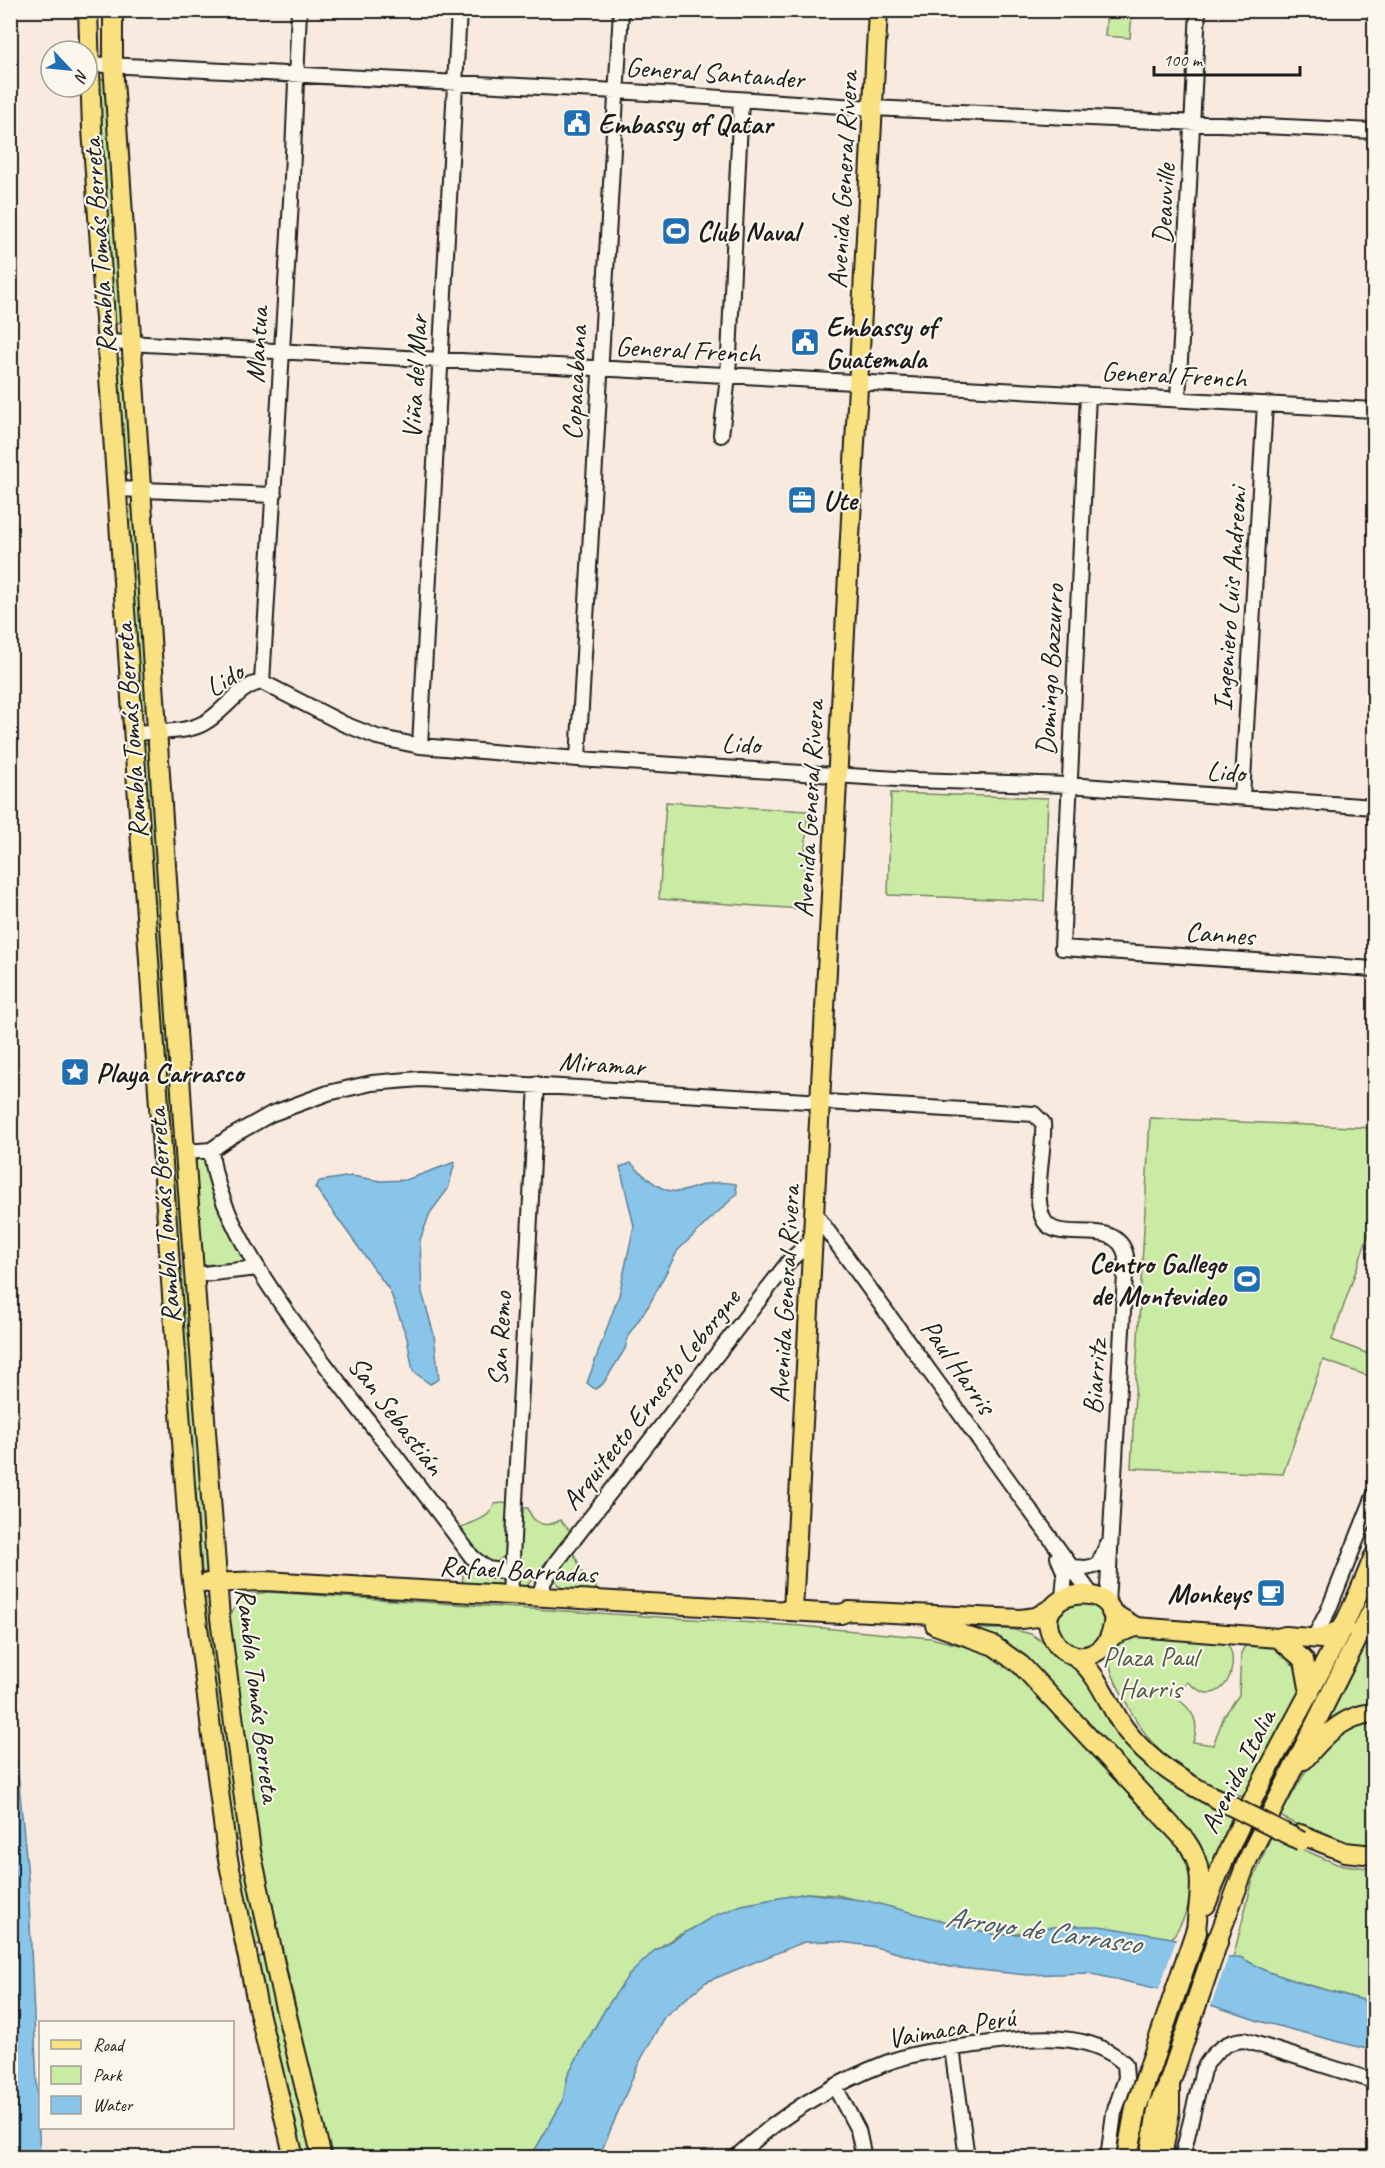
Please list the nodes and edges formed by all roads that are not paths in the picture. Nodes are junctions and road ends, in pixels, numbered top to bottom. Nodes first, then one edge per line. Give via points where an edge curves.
1 (88, 10) edge
2 (113, 10) edge
3 (299, 10) edge
4 (459, 10) edge
5 (621, 10) edge
6 (878, 10) edge
7 (1198, 10) edge
8 (88, 39) edge
9 (99, 64) edge
10 (113, 64) junction
11 (295, 74) junction
12 (455, 82) junction
13 (617, 91) junction
14 (91, 99) edge
15 (741, 100) junction
16 (872, 108) junction
17 (1194, 121) junction
18 (1374, 131) edge
19 (108, 342) junction
20 (130, 343) junction
21 (281, 351) junction
22 (441, 360) junction
23 (600, 369) junction
24 (728, 377) junction
25 (858, 382) junction
26 (1088, 395) junction
27 (1178, 399) junction
28 (1265, 404) junction
29 (1374, 410) edge
30 (721, 435) dead end
31 (117, 489) junction
32 (140, 490) junction
33 (274, 495) junction
34 (262, 682) junction
35 (158, 731) junction
36 (133, 733) junction
37 (420, 746) junction
38 (578, 759) junction
39 (837, 774) junction
40 (1069, 785) junction
41 (1242, 797) junction
42 (1374, 807) edge
43 (1062, 948) joint
44 (1374, 969) edge
45 (537, 1084) junction
46 (821, 1103) junction
47 (1030, 1113) joint
48 (212, 1150) junction
49 (185, 1152) junction
50 (816, 1215) junction
51 (814, 1243) junction
52 (167, 1259) junction
53 (194, 1266) junction
54 (258, 1268) junction
55 (182, 1462) junction
56 (1374, 1496) edge
57 (1110, 1534) junction
58 (214, 1541) junction
59 (1056, 1549) junction
60 (1374, 1557) edge
61 (1072, 1567) junction
62 (511, 1572) junction
63 (265, 1581) junction
64 (217, 1582) junction
65 (193, 1586) junction
66 (1091, 1594) junction
67 (510, 1595) junction
68 (538, 1597) junction
69 (1059, 1602) junction
70 (1374, 1606) edge
71 (1109, 1609) junction
72 (793, 1611) junction
73 (840, 1614) junction
74 (220, 1618) junction
75 (935, 1625) junction
76 (1345, 1627) junction
77 (1136, 1628) junction
78 (1278, 1638) junction
79 (1313, 1640) junction
80 (1106, 1643) junction
81 (1056, 1644) junction
82 (1075, 1656) junction
83 (1304, 1660) junction
84 (1310, 1693) junction
85 (1374, 1713) edge
86 (1291, 1770) junction
87 (1223, 1798) junction
88 (1301, 1837) junction
89 (251, 1851) junction
90 (227, 1854) junction
91 (1374, 1855) edge
92 (1374, 1861) edge
93 (1196, 1932) junction
94 (1218, 1939) joint
95 (272, 1948) junction
96 (247, 1954) junction
97 (952, 2048) junction
98 (1374, 2081) edge
99 (1169, 2085) junction
100 (835, 2087) junction
101 (294, 2157) edge
102 (322, 2157) edge
103 (735, 2157) edge
104 (864, 2157) edge
105 (967, 2157) edge
106 (1108, 2157) edge
107 (1127, 2157) edge
108 (1149, 2157) edge
109 (1161, 2157) edge
110 (1182, 2157) edge

1 - 8 main road, Rambla Tomás Berreta
2 - 10 main road, Rambla Tomás Berreta
3 - 11 street, Mantua
4 - 12 street, Viña del Mar
5 - 13 street, Copacabana
6 - 16 main road, Avenida General Rivera
7 - 17 street, Deauville
9 - 10 street, General Santander
10 - 11 street, General Santander
10 - 20 main road, Rambla Tomás Berreta
11 - 12 street, General Santander
11 - 21 street, Mantua
12 - 13 street, General Santander
12 - 22 street, Viña del Mar
13 - 15 street, General Santander
13 - 23 street, Copacabana
14 - 19 main road, Rambla Tomás Berreta
15 - 16 street, General Santander
15 - 24 street
16 - 17 street, General Santander
16 - 25 main road, Avenida General Rivera
17 - 18 street, General Santander
17 - 27 street, Deauville
19 - 20 street, General French
19 - 31 main road, Rambla Tomás Berreta
20 - 21 street, General French
20 - 32 main road, Rambla Tomás Berreta
21 - 22 street, General French
21 - 33 street, Mantua
22 - 23 street, General French
22 - 37 street, Viña del Mar
23 - 24 street, General French
23 - 38 street, Copacabana
24 - 25 street, General French
24 - 30 street
25 - 26 street, General French
25 - 39 main road, Avenida General Rivera
26 - 27 street, General French
26 - 40 street, Domingo Bazzurro
27 - 28 street, General French
28 - 29 street, General French
28 - 41 street, Ingeniero Luis Andreoni
31 - 32 street
31 - 36 main road, Rambla Tomás Berreta
32 - 33 street
32 - 35 main road, Rambla Tomás Berreta
33 - 34 street, Mantua
34 - 35 street, Lido via 242,692 206,722
34 - 37 street, Lido via 355,728
35 - 36 street, Lido
35 - 49 main road, Rambla Tomás Berreta
36 - 52 main road, Rambla Tomás Berreta
37 - 38 street, Lido
38 - 39 street, Lido
39 - 40 street, Lido
39 - 46 main road, Avenida General Rivera
40 - 41 street, Lido
40 - 43 street, Domingo Bazzurro
41 - 42 street, Lido
43 - 44 street, Cannes
45 - 46 street, Miramar
45 - 48 street, Miramar via 420,1079 345,1088 271,1114
45 - 62 street, San Remo
46 - 47 street, Miramar
46 - 50 main road, Avenida General Rivera
47 - 57 street, Biarritz via 1043,1123 1040,1194 1044,1221 1059,1230 1110,1235 1120,1242 1126,1256
48 - 49 street, Miramar
48 - 54 street, San Sebastián via 220,1188
49 - 53 main road, Rambla Tomás Berreta
50 - 51 main road, Avenida General Rivera
50 - 59 street, Paul Harris
51 - 68 street, Arquitecto Ernesto Leborgne via 790,1260 557,1561
51 - 72 main road, Avenida General Rivera
52 - 53 main road
52 - 55 main road, Rambla Tomás Berreta
53 - 54 street
53 - 58 main road, Rambla Tomás Berreta
54 - 62 street, San Sebastián via 306,1338 472,1557 488,1569
55 - 64 main road via 193,1495 200,1572
55 - 65 main road, Rambla Tomás Berreta
56 - 79 street
57 - 61 street, Biarritz via 1106,1553 1098,1564
57 - 71 street, Biarritz
58 - 63 main road via 230,1567
58 - 64 main road, Rambla Tomás Berreta
59 - 61 street, Paul Harris
59 - 69 street, Paul Harris via 1065,1574
60 - 76 main road, Avenida Italia
61 - 66 street, Paul Harris
62 - 67 street, San Remo
63 - 64 main road, Rafael Barradas
63 - 67 main road, Rafael Barradas
63 - 74 main road via 234,1591
64 - 65 main road, Rafael Barradas
64 - 74 main road, Rambla Tomás Berreta
65 - 90 main road, Rambla Tomás Berreta
66 - 69 main road, Rafael Barradas via 1072,1594
66 - 71 main road
67 - 68 main road, Rafael Barradas
68 - 72 main road, Rafael Barradas
69 - 73 main road, Rafael Barradas via 1028,1619 849,1611
69 - 81 main road via 1049,1621
70 - 86 main road, Avenida Italia
71 - 77 main road
71 - 80 main road via 1113,1626
72 - 73 main road, Rafael Barradas
73 - 75 main road, Rafael Barradas via 848,1619
74 - 89 main road, Rambla Tomás Berreta
75 - 81 main road, Rafael Barradas via 1019,1628
75 - 93 main road via 994,1646 1021,1665 1186,1841 1201,1873
76 - 79 main road via 1326,1638
76 - 84 main road, Avenida Italia
77 - 78 main road
77 - 80 main road via 1115,1635
78 - 79 main road
78 - 83 main road
79 - 83 main road
80 - 82 main road via 1091,1655
80 - 87 main road via 1104,1666 1108,1679 1144,1741 1172,1768
81 - 82 main road, Rafael Barradas
82 - 87 main road via 1094,1673 1114,1712 1139,1746 1169,1772
83 - 84 main road
84 - 93 main road, Avenida Italia via 1229,1847
85 - 86 main road via 1349,1719 1327,1733
86 - 94 main road, Avenida Italia via 1248,1859
87 - 88 main road
88 - 91 main road via 1345,1852
88 - 92 main road via 1346,1858
89 - 90 main road
89 - 95 main road, Rambla Tomás Berreta
90 - 96 main road, Rambla Tomás Berreta
93 - 107 highway, Avenida Italia via 1136,2108
94 - 99 highway, Avenida Italia
95 - 96 main road
95 - 102 main road, Rambla Tomás Berreta
96 - 101 main road, Rambla Tomás Berreta
97 - 100 street, Vaimaca Perú via 887,2062
97 - 105 street
97 - 106 street, Vaimaca Perú via 1056,2038 1101,2048 1125,2064 1126,2078 1114,2113
98 - 110 street via 1244,2040 1227,2043 1203,2070
99 - 108 main road via 1158,2105
99 - 109 highway, Avenida Italia
100 - 103 street, Vaimaca Perú via 772,2126
100 - 104 street via 858,2130

